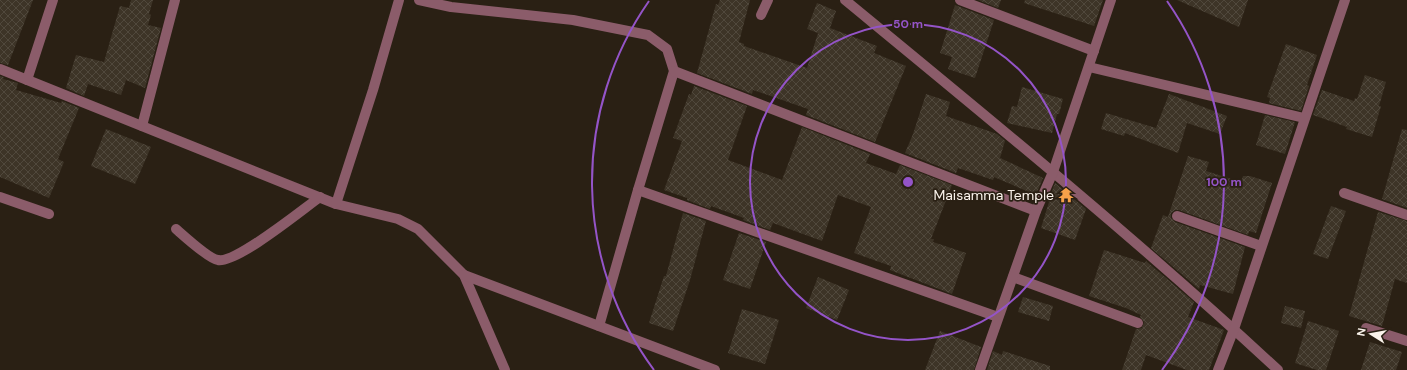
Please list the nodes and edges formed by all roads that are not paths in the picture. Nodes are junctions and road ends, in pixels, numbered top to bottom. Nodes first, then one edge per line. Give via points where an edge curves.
1 (53, 0) edge
2 (175, 0) edge
3 (399, 0) edge
4 (419, 0) edge
5 (768, 0) edge
6 (845, 0) edge
7 (960, 0) edge
8 (1111, 0) edge
9 (1345, 0) edge
10 (761, 15) dead end
11 (1094, 51) junction
12 (1089, 67) junction
13 (0, 69) edge
14 (674, 71) junction
15 (28, 80) junction
16 (1304, 118) junction
17 (142, 126) junction
18 (1053, 172) junction
19 (638, 190) junction
20 (1344, 193) dead end
21 (0, 197) edge
22 (320, 197) junction
23 (336, 204) junction
24 (1036, 211) junction
25 (48, 214) dead end
26 (1407, 215) edge
27 (1177, 216) dead end
28 (176, 229) dead end
29 (1261, 246) junction
30 (464, 275) junction
31 (1013, 277) junction
32 (998, 317) junction
33 (1138, 322) dead end
34 (599, 326) junction
35 (1366, 328) dead end
36 (1234, 329) junction
37 (1407, 342) edge
38 (505, 370) edge
39 (715, 370) edge
40 (980, 370) edge
41 (1218, 370) edge
42 (1278, 370) edge

1 - 15 street
2 - 17 street
3 - 23 street
4 - 14 street via 451,7 573,20 648,35 667,49
5 - 10 street
6 - 18 street
7 - 11 street
8 - 11 street
9 - 16 street
11 - 12 street
12 - 16 street
12 - 18 street
13 - 15 street
14 - 19 street
14 - 24 street
15 - 17 street
16 - 29 street
17 - 22 street
18 - 24 street
18 - 36 street
19 - 32 street
19 - 34 street
20 - 26 street
21 - 25 street
22 - 23 street
22 - 28 street via 255,244 229,259 218,260 210,256
23 - 30 street via 398,219 418,229
24 - 31 street
27 - 29 street
29 - 36 street
30 - 34 street
30 - 38 street
31 - 32 street
31 - 33 street
32 - 40 street
34 - 39 street
35 - 37 street
36 - 41 street
36 - 42 street

